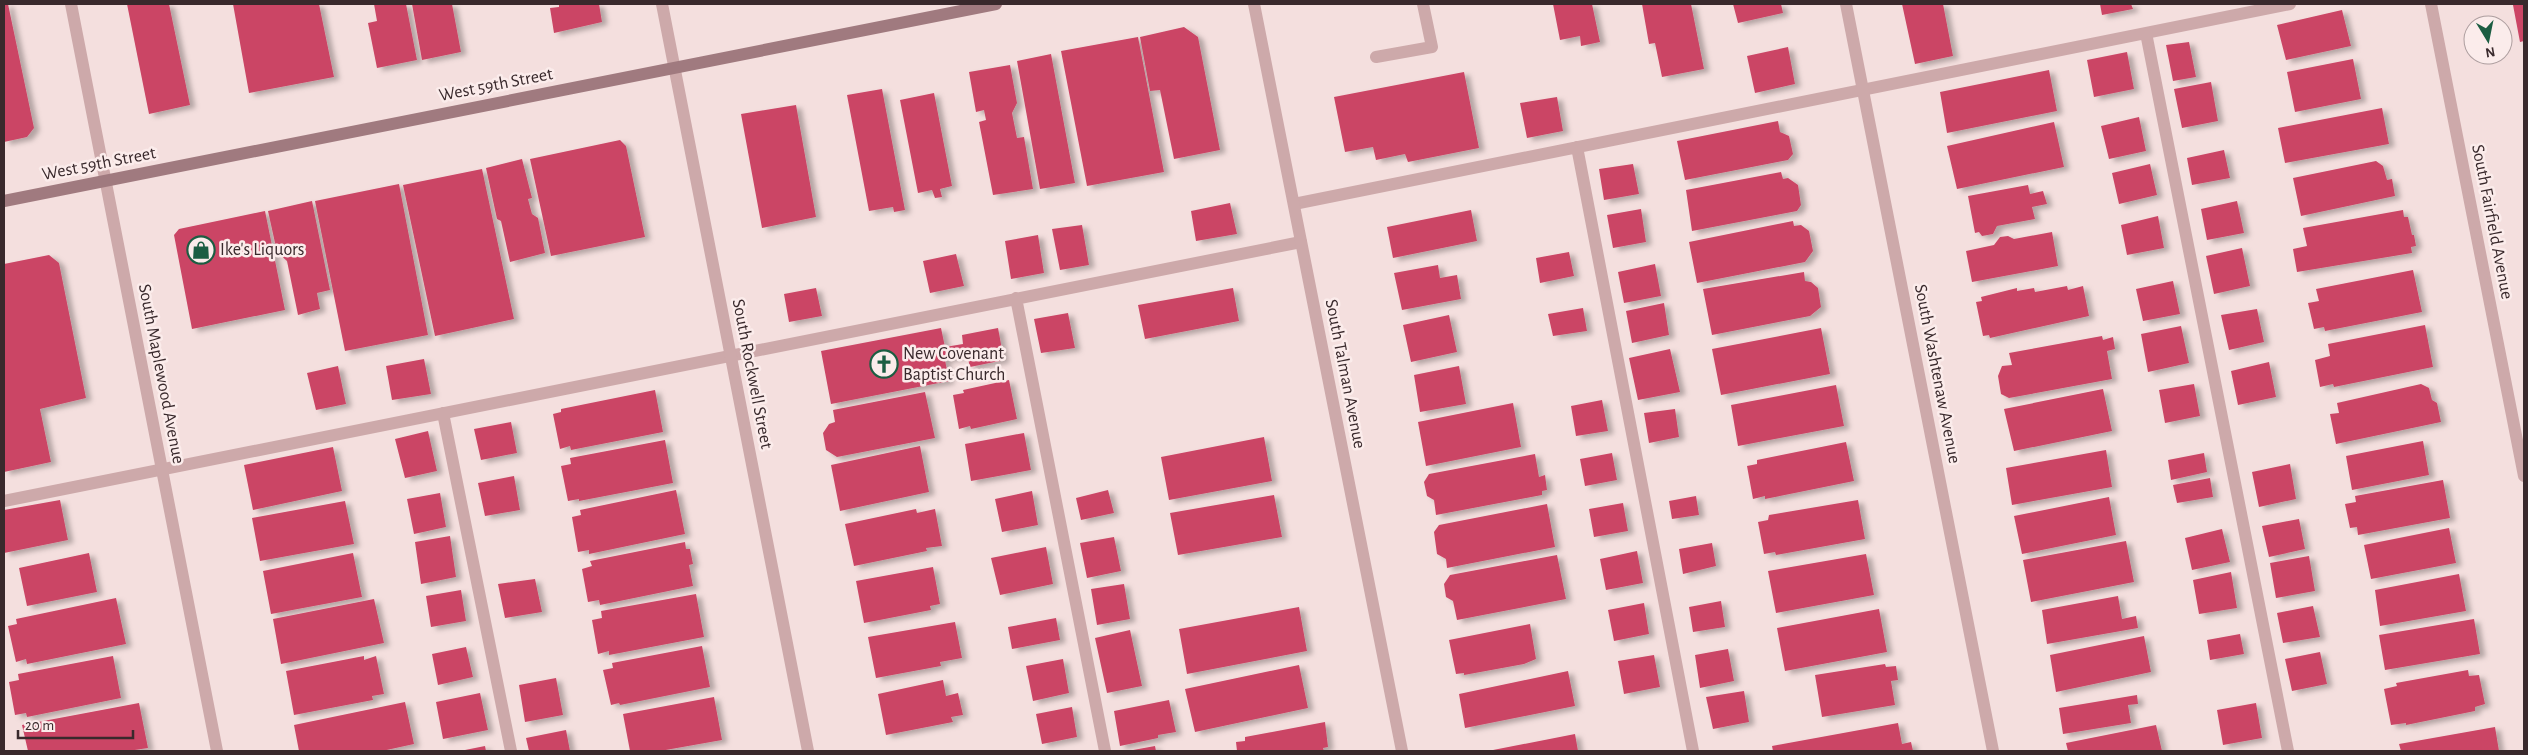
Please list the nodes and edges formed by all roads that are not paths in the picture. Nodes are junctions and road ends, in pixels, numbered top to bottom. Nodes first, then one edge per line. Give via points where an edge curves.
1 (71, 4) edge
2 (662, 4) edge
3 (996, 4) edge
4 (1254, 4) edge
5 (1423, 4) edge
6 (1846, 4) edge
7 (2290, 4) edge
8 (2431, 4) edge
9 (2146, 33) junction
10 (1376, 57) dead end
11 (674, 68) junction
12 (1863, 90) junction
13 (1577, 147) junction
14 (106, 180) junction
15 (4, 201) edge
16 (1294, 204) junction
17 (1301, 242) junction
18 (1016, 298) junction
19 (731, 356) junction
20 (444, 413) junction
21 (162, 469) junction
22 (2524, 476) edge
23 (4, 501) edge
24 (217, 751) edge
25 (511, 751) edge
26 (808, 751) edge
27 (1106, 751) edge
28 (1402, 751) edge
29 (1693, 751) edge
30 (1993, 751) edge
31 (2288, 751) edge

1 - 14 street, South Maplewood Avenue
2 - 11 street, South Rockwell Street
3 - 11 street, West 59th Street
4 - 16 street, South Talman Avenue
5 - 10 street via 1432,47
6 - 12 street, South Washtenaw Avenue
7 - 9 street
8 - 22 street, South Fairfield Avenue
9 - 12 street
9 - 31 street
11 - 14 street, West 59th Street
11 - 19 street, South Rockwell Street
12 - 13 street
12 - 30 street, South Washtenaw Avenue
13 - 16 street
13 - 29 street
14 - 15 street, West 59th Street
14 - 21 street, South Maplewood Avenue
16 - 17 street, South Talman Avenue
17 - 18 street
17 - 28 street, South Talman Avenue
18 - 19 street
18 - 27 street
19 - 20 street
19 - 26 street, South Rockwell Street
20 - 21 street
20 - 25 street
21 - 23 street
21 - 24 street, South Maplewood Avenue

